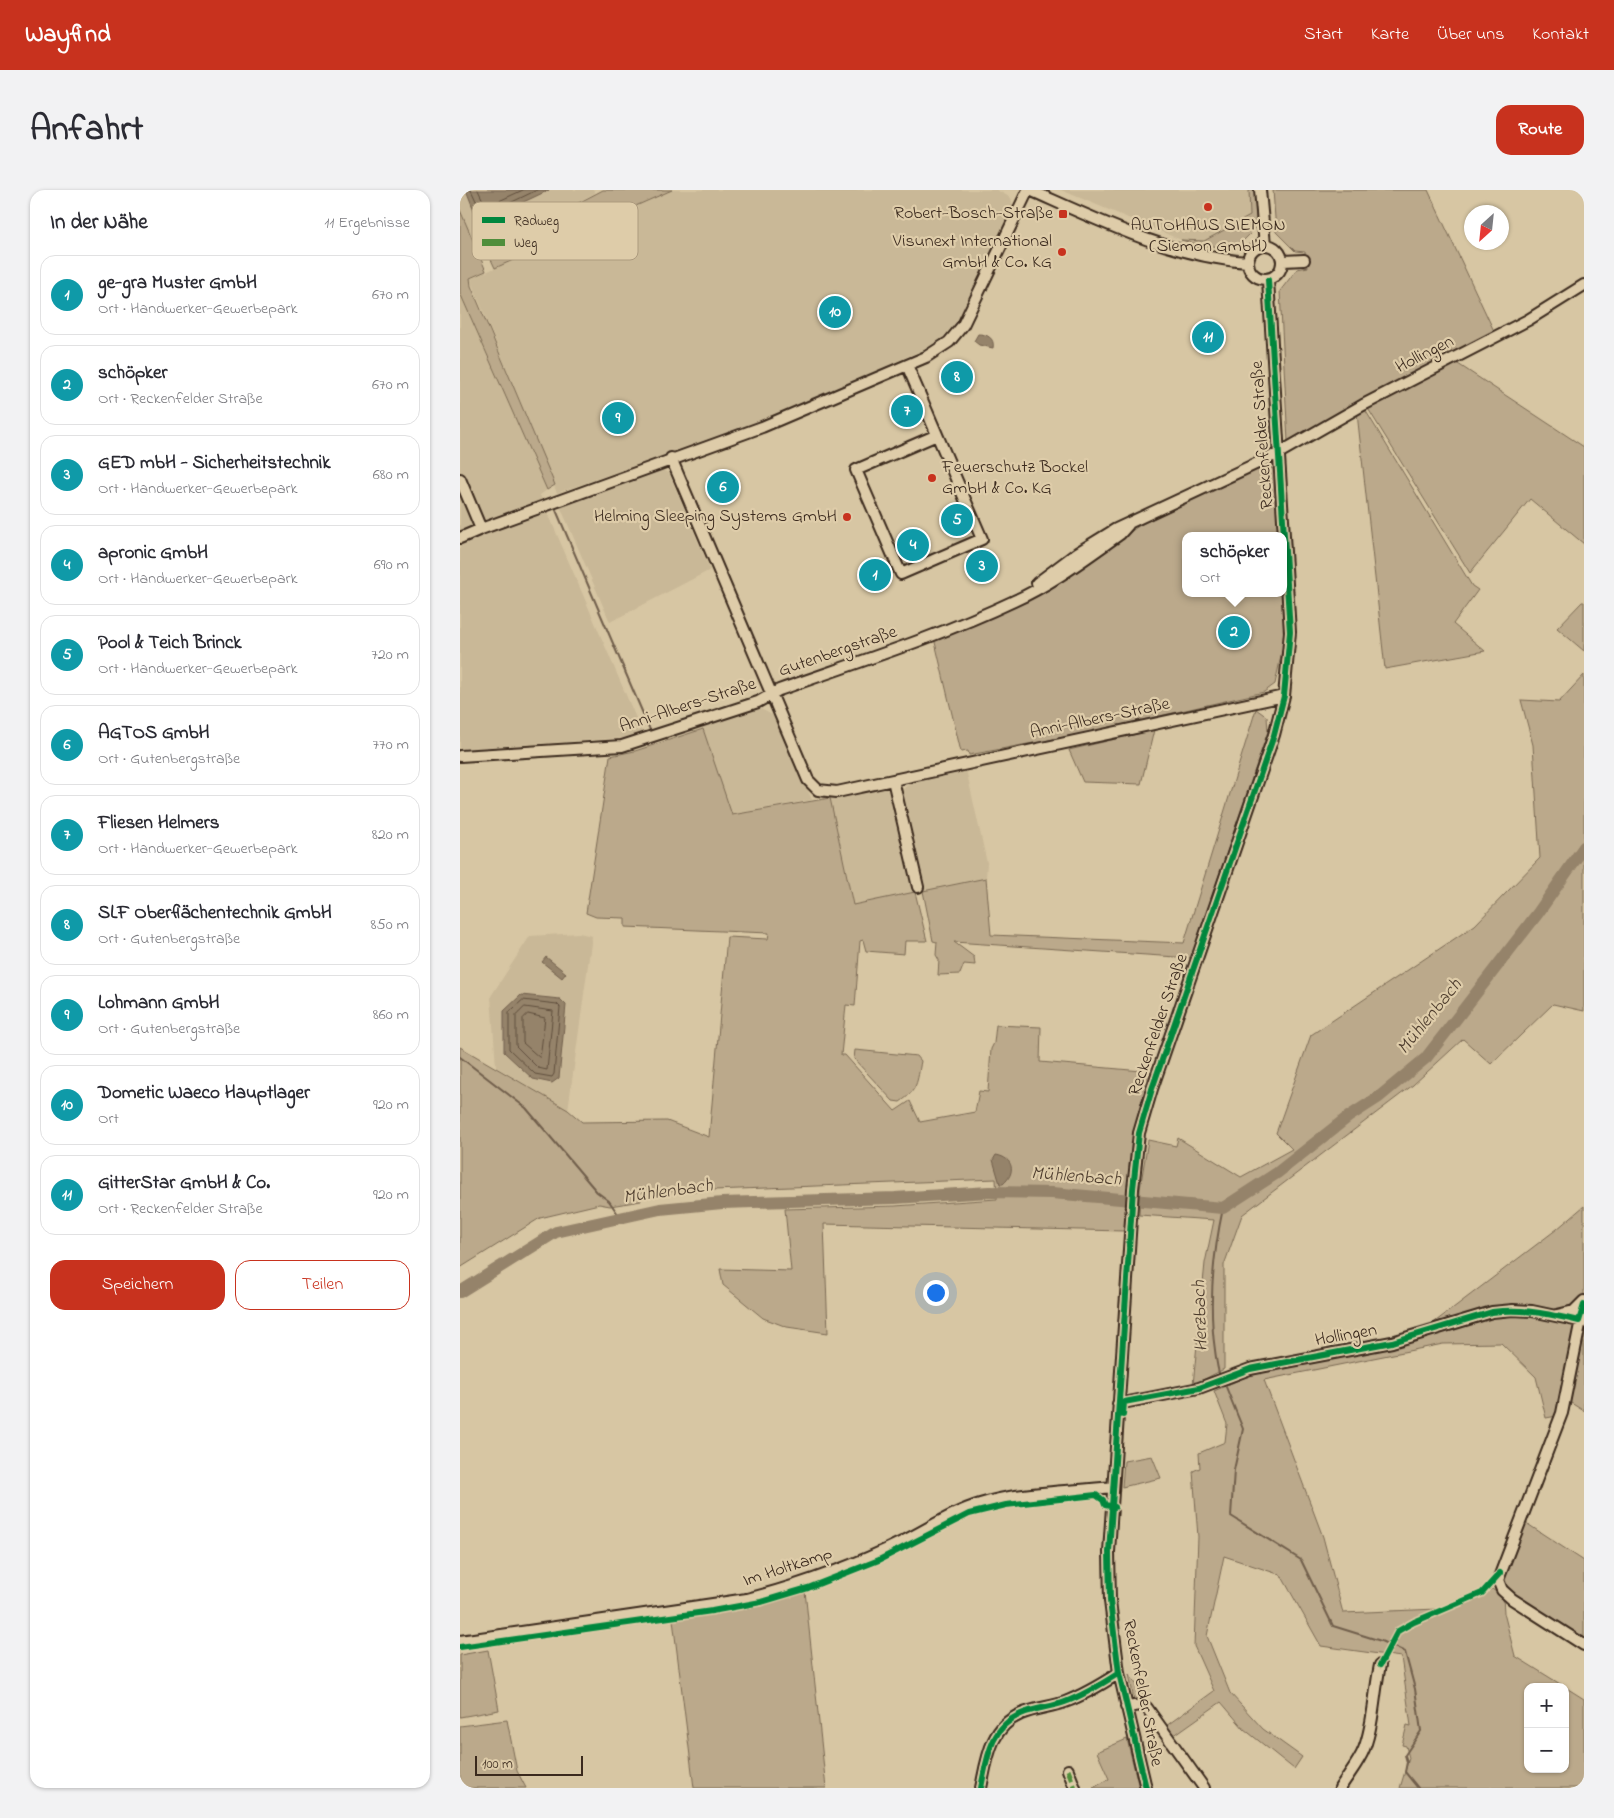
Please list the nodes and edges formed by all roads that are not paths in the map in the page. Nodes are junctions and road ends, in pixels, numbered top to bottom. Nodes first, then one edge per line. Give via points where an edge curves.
1 (1029, 190) edge
2 (1260, 190) edge
3 (1265, 245) junction
4 (1304, 260) dead end
5 (1283, 261) junction
6 (1247, 262) junction
7 (1268, 280) junction
8 (1584, 285) edge
9 (907, 365) junction
10 (937, 435) junction
11 (1280, 453) junction
12 (672, 458) junction
13 (460, 479) edge
14 (481, 529) junction
15 (1284, 532) edge
16 (460, 538) edge
17 (1287, 578) edge
18 (771, 694) junction
19 (1284, 696) junction
20 (460, 756) edge
21 (893, 780) junction
22 (918, 887) dead end
23 (1584, 1301) edge
24 (1584, 1306) edge
25 (1554, 1315) junction
26 (1582, 1322) edge
27 (1118, 1404) junction
28 (1112, 1486) junction
29 (460, 1641) edge
30 (1584, 1645) edge
31 (1380, 1665) dead end
32 (1119, 1673) junction
33 (1126, 1707) junction
34 (1068, 1770) dead end
35 (981, 1788) edge
36 (1075, 1788) edge
37 (1146, 1788) edge
38 (1204, 1788) edge
39 (1340, 1788) edge

1 - 6 street via 1158,243 1202,256
1 - 9 street via 963,325 942,348
2 - 3 street
3 - 5 street via 1277,250
3 - 6 street via 1255,248
4 - 5 street
5 - 7 street via 1279,273
6 - 7 street via 1256,278
7 - 11 street, Reckenfelder Straße
8 - 11 street, Hollingen via 1528,320 1363,405
9 - 10 street
9 - 12 street via 777,421
10 - 10 street via 982,539 901,574 856,470
11 - 15 street, Reckenfelder Straße
11 - 18 street, Gutenbergstraße via 1116,529 1077,553 1015,601 931,637
12 - 14 street
12 - 18 street, Gutenbergstraße
13 - 14 street
14 - 16 street
17 - 19 street, Reckenfelder Straße via 1290,632
18 - 20 street, Anni-Albers-Straße via 758,702 622,746
18 - 21 street, Anni-Albers-Straße via 812,786 826,792 837,792
19 - 21 street, Anni-Albers-Straße
19 - 27 street, Reckenfelder Straße via 1274,735 1139,1133
21 - 22 street
23 - 25 street via 1574,1311
24 - 26 street
25 - 26 street, Hollingen
25 - 27 street, Hollingen via 1513,1310 1492,1312 1385,1344 1250,1368 1199,1388
26 - 30 street via 1562,1413 1498,1580 1502,1590 1512,1599
27 - 28 street, Reckenfelder Straße
28 - 29 street, Im Holtkamp via 980,1504 843,1568 747,1599
28 - 32 street, Reckenfelder Straße via 1110,1601
31 - 39 street via 1364,1750
32 - 33 street, Reckenfelder Straße
32 - 35 street via 1078,1697 1019,1714 1007,1723 989,1748
33 - 37 street, Reckenfelder Straße
33 - 38 street via 1142,1705 1147,1708
34 - 36 street

